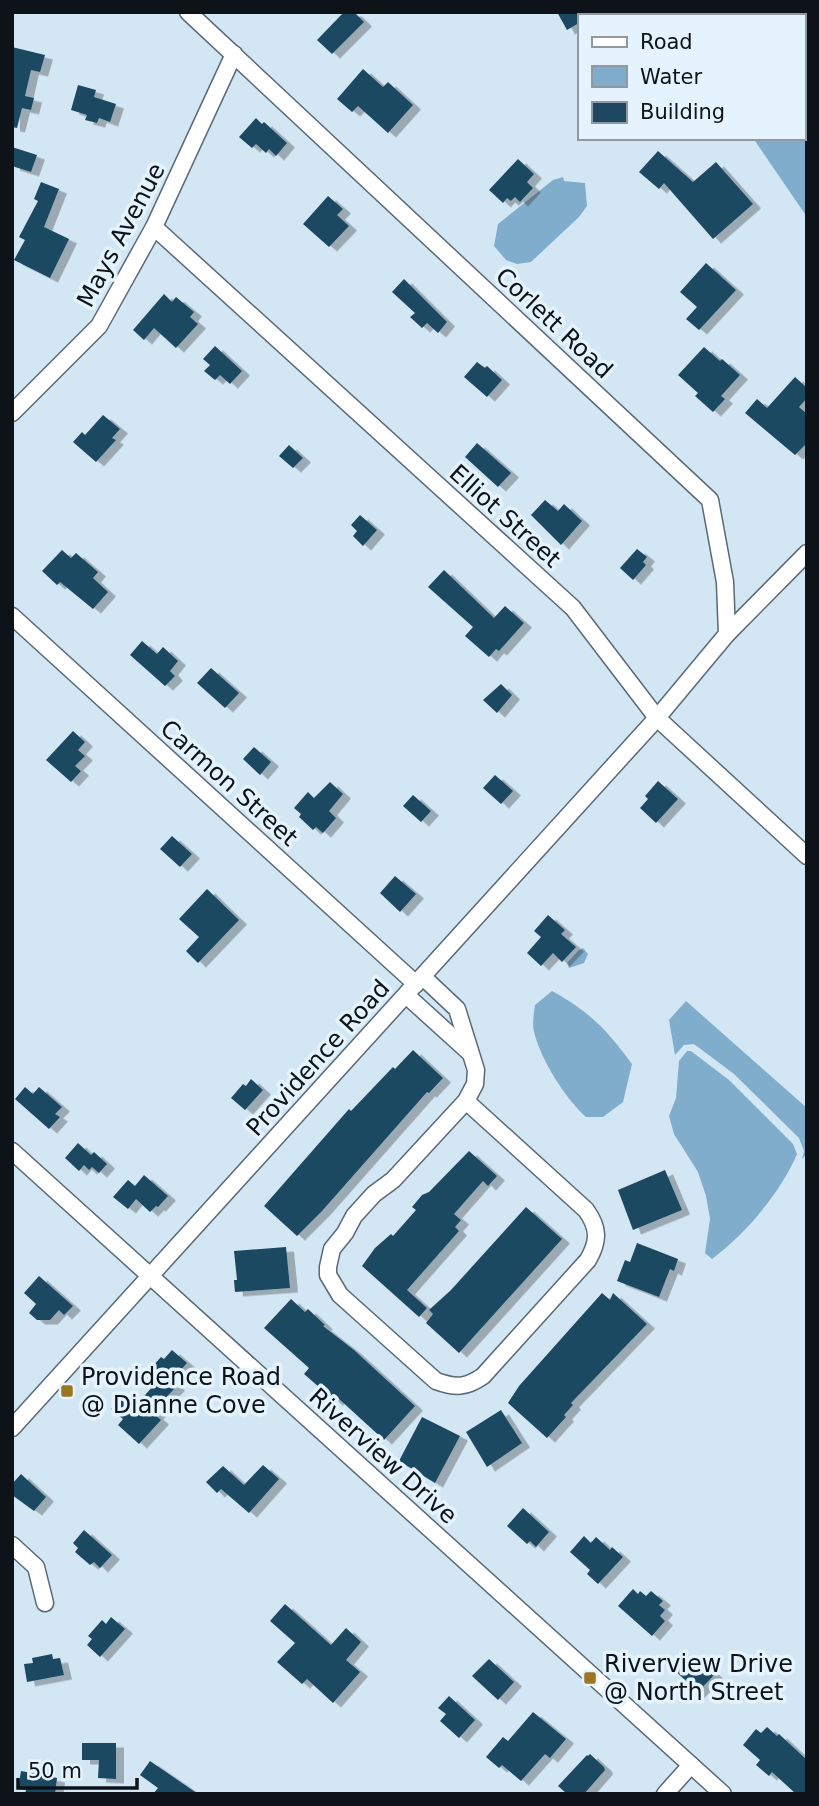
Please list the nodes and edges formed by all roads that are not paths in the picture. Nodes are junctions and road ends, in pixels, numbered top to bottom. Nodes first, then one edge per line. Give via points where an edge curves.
1 (188, 12) edge
2 (234, 54) junction
3 (155, 227) junction
4 (12, 413) edge
5 (807, 553) edge
6 (12, 617) edge
7 (727, 634) junction
8 (657, 718) junction
9 (807, 856) edge
10 (415, 985) junction
11 (471, 1054) junction
12 (466, 1101) junction
13 (12, 1151) edge
14 (150, 1277) junction
15 (12, 1428) edge
16 (12, 1545) edge
17 (45, 1603) dead end
18 (691, 1765) junction
19 (665, 1794) edge
20 (723, 1794) edge

1 - 2 street, Corlett Road
2 - 3 street, Mays Avenue
2 - 7 street, Corlett Road via 710,500 725,582
3 - 4 street, Mays Avenue via 99,326
3 - 8 street, Elliot Street via 572,608
5 - 7 street
6 - 10 street, Carmon Street
7 - 8 street
8 - 9 street, Elliot Street
8 - 10 street, Providence Road
10 - 11 street
10 - 11 street via 457,1009
10 - 14 street, Providence Road
11 - 12 street via 475,1084
12 - 12 street via 361,1209 328,1261 328,1275 340,1295 436,1381 452,1387 463,1387 483,1376 588,1260 598,1236 586,1210
13 - 14 street, Riverview Drive
14 - 15 street, Providence Road
14 - 18 street, Riverview Drive
16 - 17 street via 36,1567
18 - 19 street
18 - 20 street, Riverview Drive

